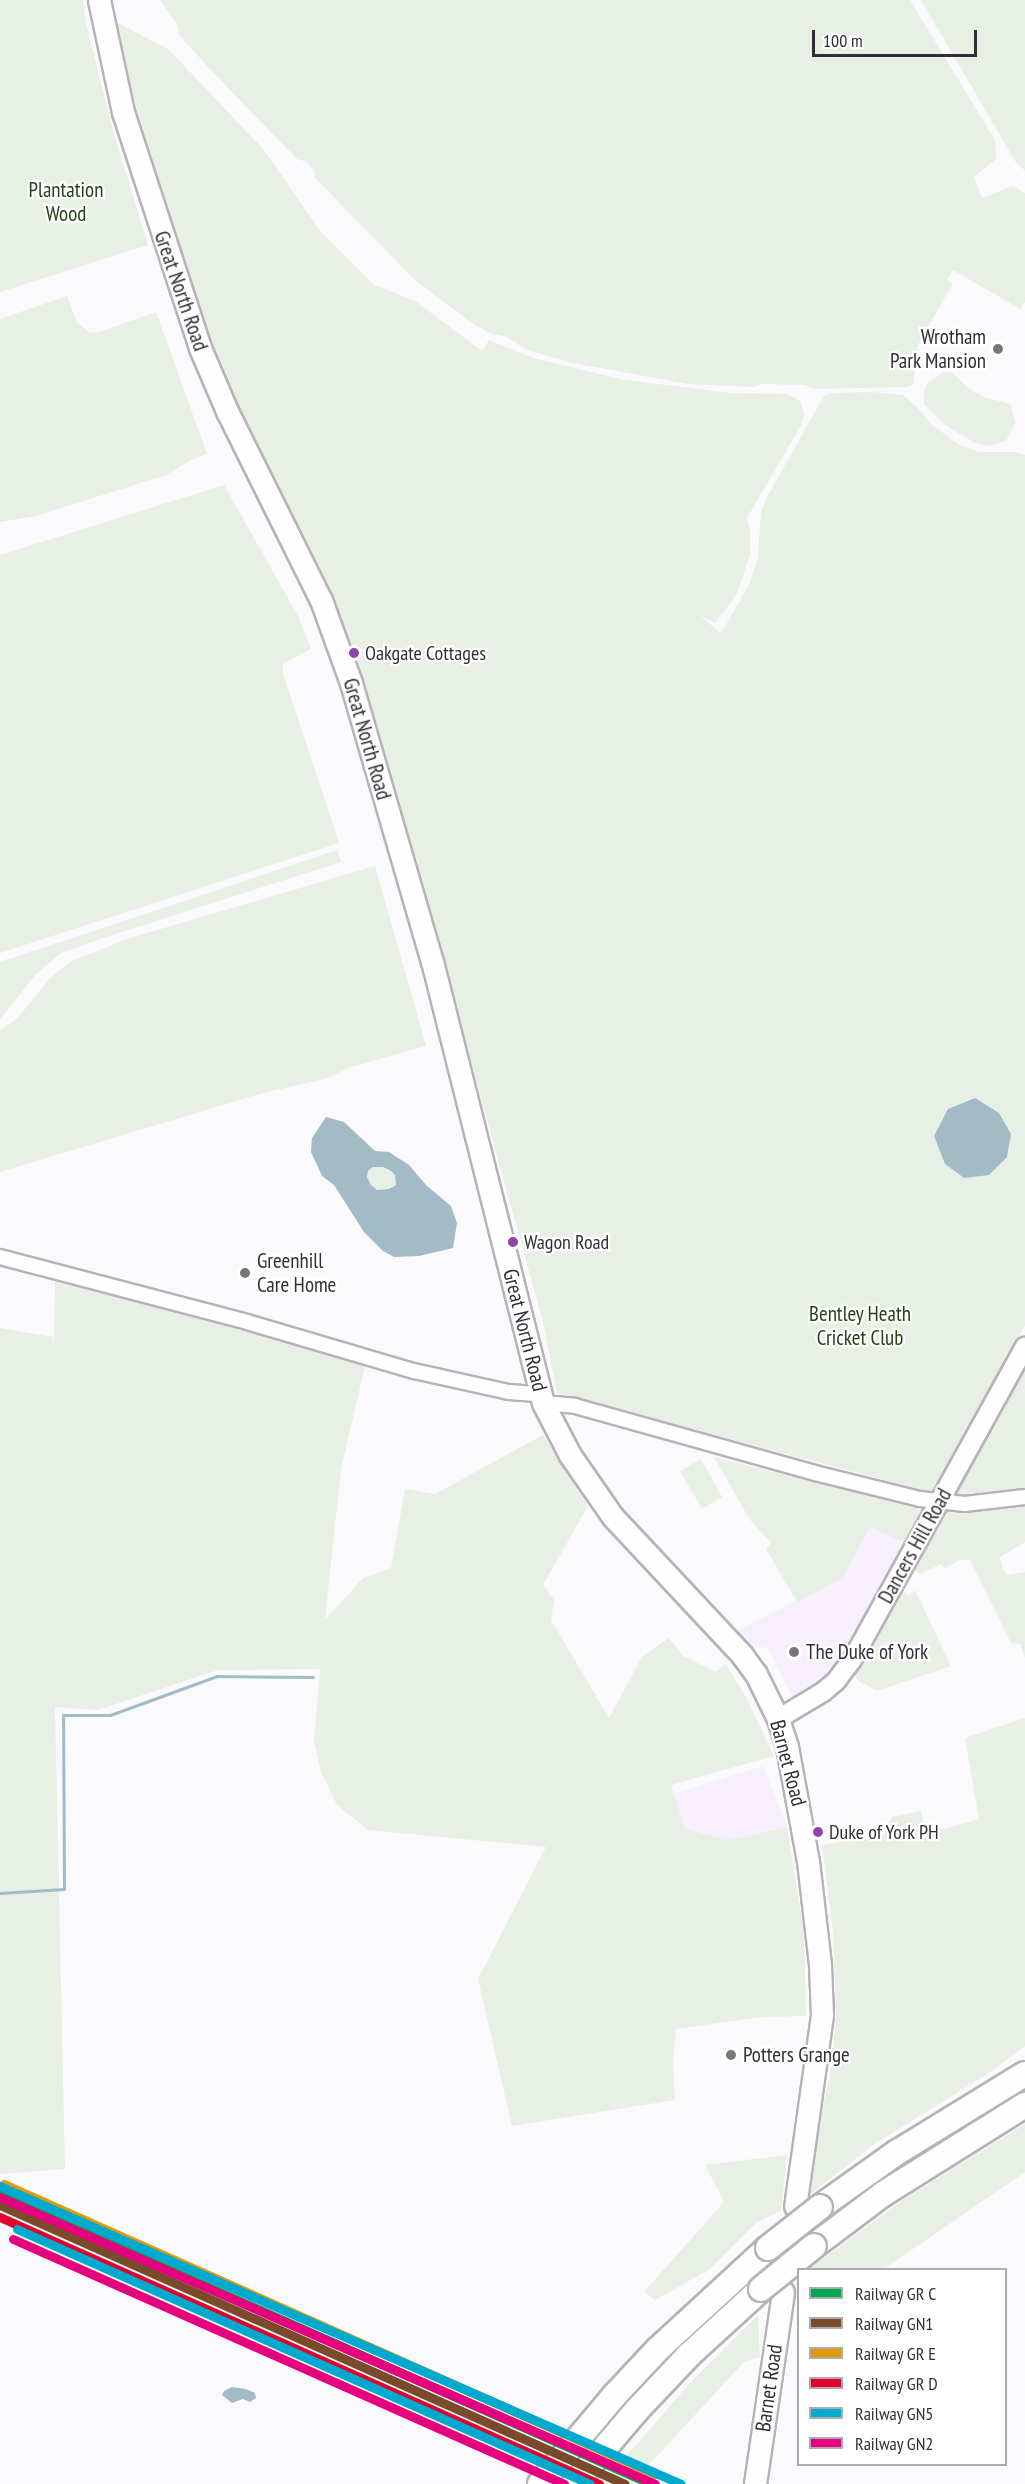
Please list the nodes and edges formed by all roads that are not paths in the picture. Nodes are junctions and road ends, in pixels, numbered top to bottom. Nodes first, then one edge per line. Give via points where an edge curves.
1 (99, 0) edge
2 (0, 1257) edge
3 (1025, 1347) edge
4 (542, 1399) junction
5 (556, 1430) joint
6 (1025, 1497) edge
7 (939, 1501) junction
8 (777, 1719) junction
9 (1025, 2074) edge
10 (1025, 2105) edge
11 (795, 2206) dead end
12 (772, 2290) junction
13 (540, 2484) edge
14 (574, 2484) edge
15 (755, 2484) edge

1 - 4 main road, Great North Road via 123,112 200,348 226,411 321,600 351,683 432,961
2 - 4 street via 414,1371
3 - 7 street, Dancers Hill Road
4 - 5 main road, Great North Road
4 - 7 street via 815,1473
5 - 8 main road, Barnet Road via 613,1517 742,1655 767,1694
6 - 7 street via 973,1503
7 - 8 street, Dancers Hill Road via 842,1674 823,1692
8 - 11 main road, Barnet Road via 802,1820 820,1965 819,2039
9 - 13 highway, bridge via 896,2153 768,2248 658,2349
10 - 12 highway, bridge via 883,2194 814,2246
12 - 14 highway via 667,2379
12 - 15 main road, Barnet Road

